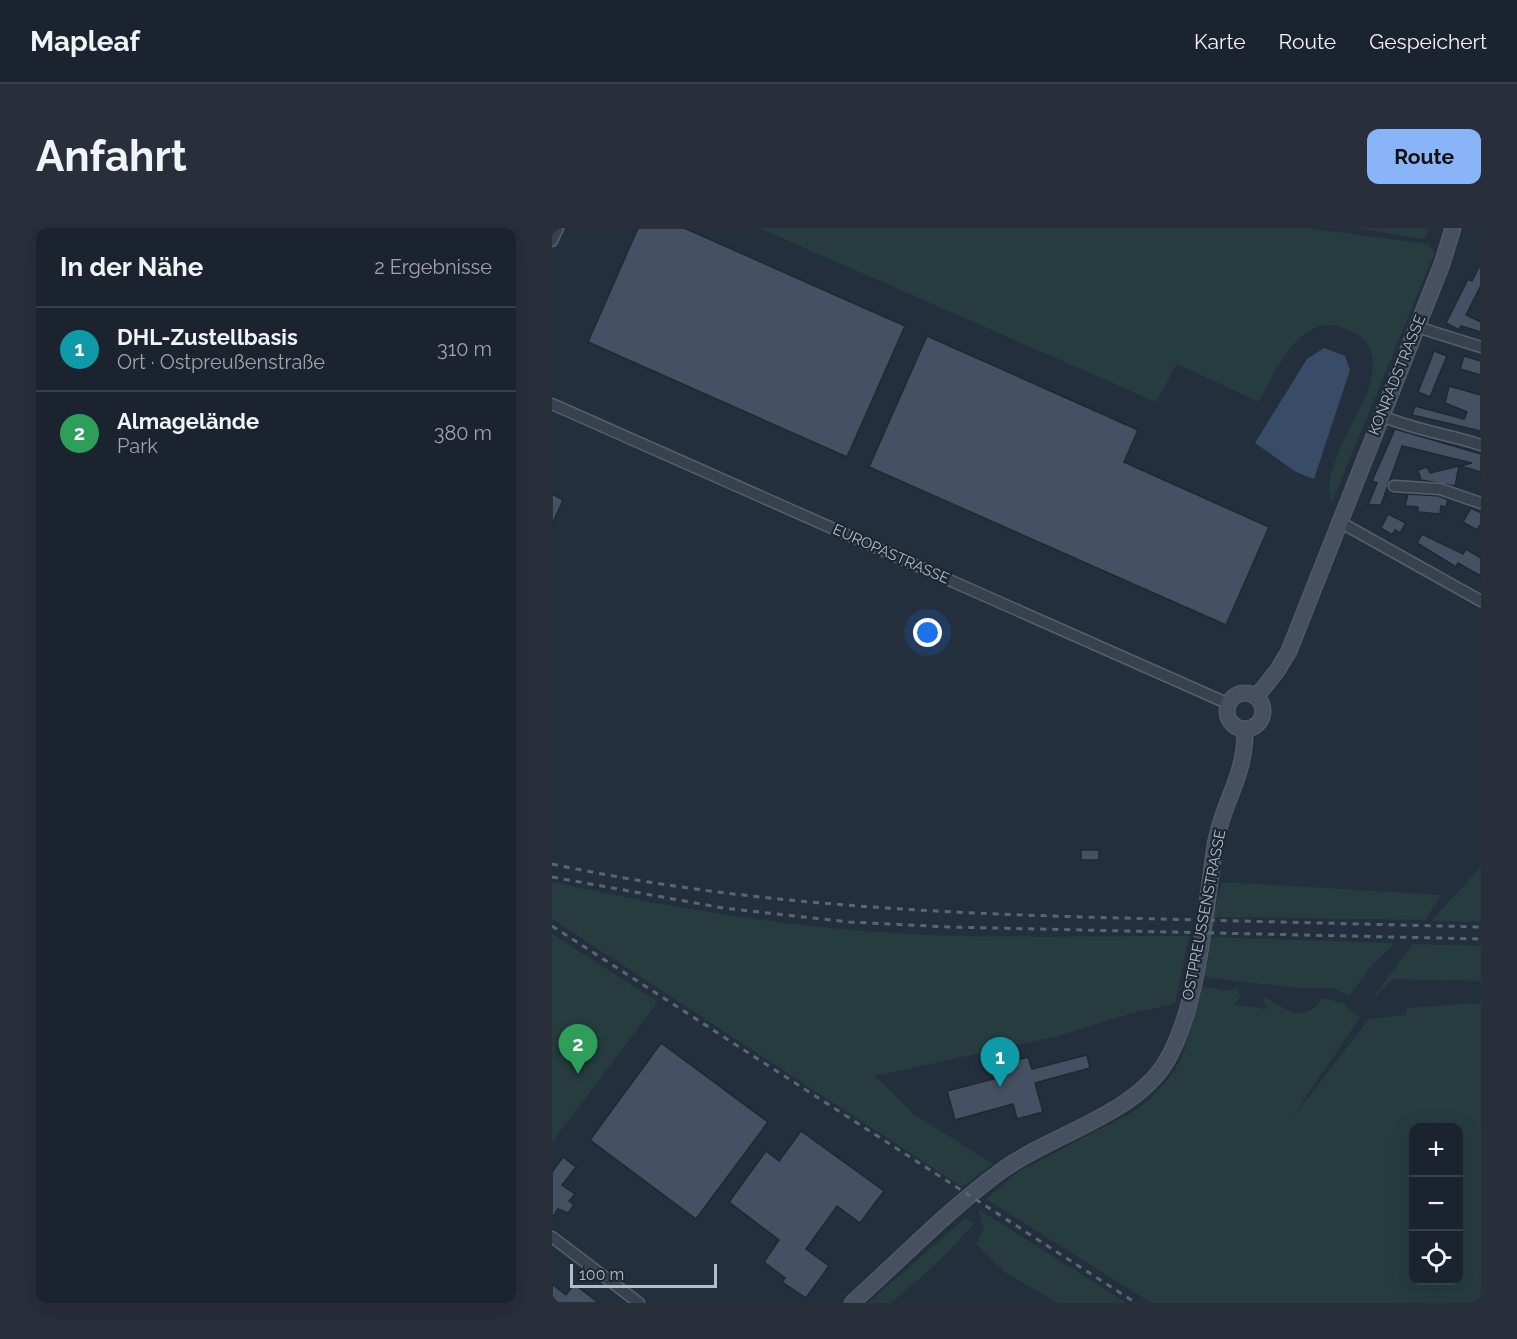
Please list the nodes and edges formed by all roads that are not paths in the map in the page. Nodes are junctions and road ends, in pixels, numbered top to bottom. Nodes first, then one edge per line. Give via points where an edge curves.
1 (558, 228) edge
2 (1453, 228) edge
3 (552, 241) edge
4 (1417, 327) junction
5 (1481, 348) edge
6 (552, 404) edge
7 (1380, 416) junction
8 (1481, 445) edge
9 (1394, 486) dead end
10 (1481, 503) edge
11 (1338, 521) junction
12 (1481, 601) edge
13 (1256, 697) junction
14 (1229, 704) junction
15 (1245, 729) junction
16 (552, 1237) edge
17 (639, 1303) edge
18 (852, 1303) edge

1 - 3 street
2 - 4 street, KONRADSTRASSE
4 - 5 street
4 - 7 street, KONRADSTRASSE
6 - 14 street, EUROPASTRASSE
7 - 8 street
7 - 11 street, KONRADSTRASSE
9 - 10 street via 1440,489
11 - 12 street
11 - 13 street via 1289,651
13 - 14 street via 1239,694
13 - 15 street via 1263,708 1261,719
14 - 15 street via 1229,720
15 - 18 street, OSTPREUSSENSTRASSE via 1243,765 1217,834 1196,966 1181,1029 1165,1063 1149,1083 1127,1100 1038,1147 999,1173
16 - 17 street

